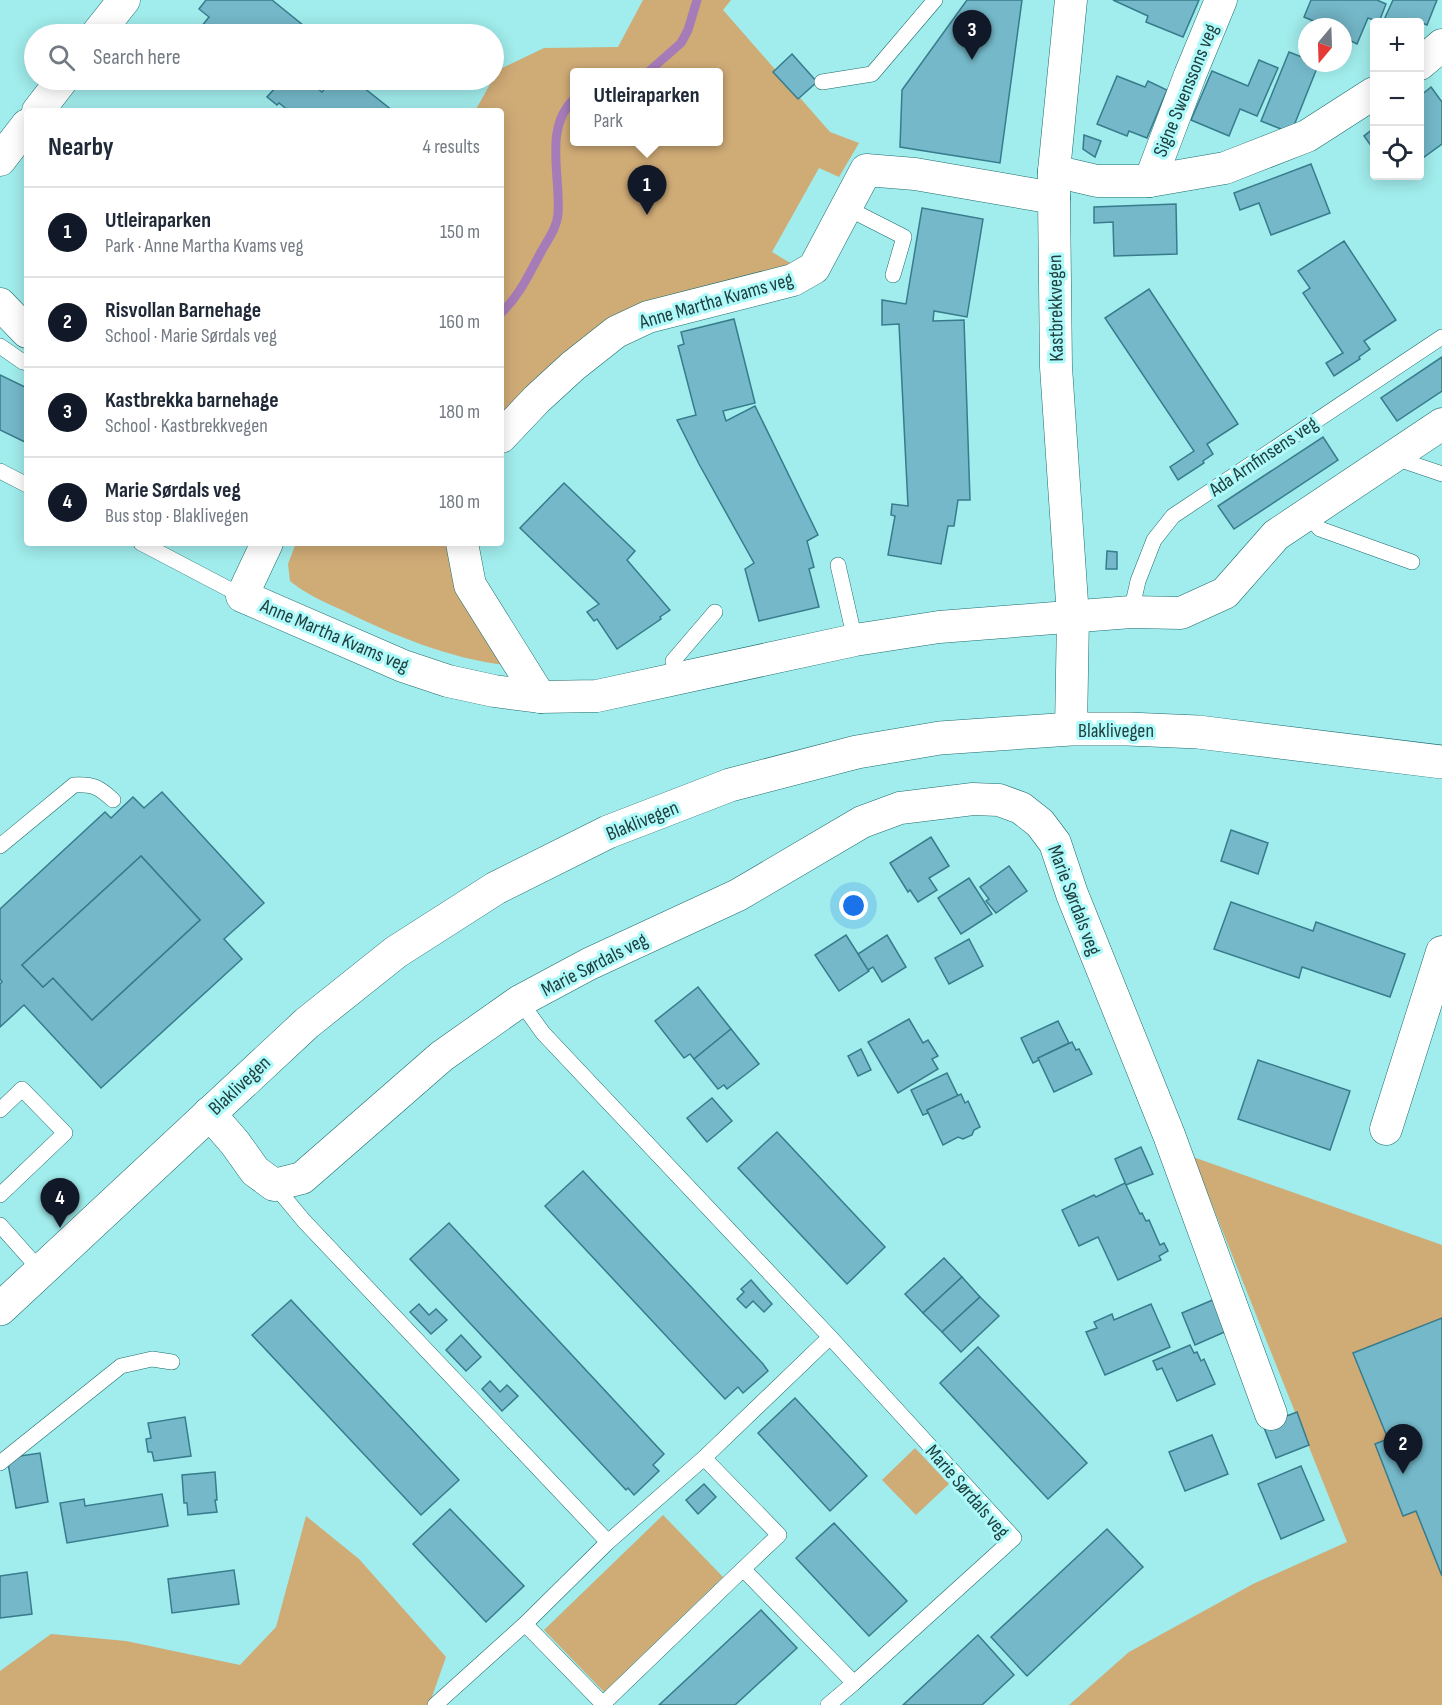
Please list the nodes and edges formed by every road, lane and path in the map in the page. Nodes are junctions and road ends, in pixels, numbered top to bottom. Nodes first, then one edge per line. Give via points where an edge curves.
1 (124, 0) edge
2 (935, 0) edge
3 (1071, 0) edge
4 (1221, 0) edge
5 (105, 24) edge
6 (1442, 45) edge
7 (1424, 60) edge
8 (822, 82) dead end
9 (54, 90) edge
10 (1370, 96) edge
11 (40, 108) edge
12 (24, 129) edge
13 (0, 160) edge
14 (1150, 181) junction
15 (1054, 185) junction
16 (847, 208) junction
17 (894, 275) dead end
18 (0, 304) edge
19 (24, 329) edge
20 (1442, 337) edge
21 (0, 346) edge
22 (24, 362) edge
23 (1442, 424) edge
24 (504, 434) edge
25 (1392, 457) junction
26 (0, 471) edge
27 (1442, 474) edge
28 (24, 483) edge
29 (1307, 514) junction
30 (147, 546) edge
31 (266, 546) edge
32 (463, 546) edge
33 (1412, 562) dead end
34 (838, 565) dead end
35 (242, 596) junction
36 (715, 612) dead end
37 (1131, 612) junction
38 (1073, 616) junction
39 (855, 640) junction
40 (675, 680) junction
41 (540, 698) junction
42 (1071, 729) junction
43 (1442, 762) edge
44 (113, 800) dead end
45 (0, 846) edge
46 (1442, 952) edge
47 (520, 1001) junction
48 (0, 1110) edge
49 (209, 1113) junction
50 (1386, 1130) dead end
51 (274, 1185) junction
52 (0, 1195) edge
53 (0, 1225) edge
54 (41, 1271) junction
55 (0, 1309) edge
56 (830, 1337) junction
57 (172, 1362) dead end
58 (1271, 1414) dead end
59 (704, 1458) junction
60 (0, 1463) edge
61 (608, 1542) junction
62 (743, 1569) junction
63 (525, 1624) junction
64 (854, 1683) junction
65 (435, 1705) edge
66 (828, 1705) edge

1 - 5 street
2 - 8 lane via 872,74
3 - 15 street, Kastbrekkvegen
4 - 14 street, Signe Swenssons veg
6 - 7 street
9 - 11 street
10 - 14 street, Signe Swenssons veg via 1307,136 1236,164
12 - 13 street
14 - 15 street, Signe Swenssons veg
15 - 16 street, Anne Martha Kvams veg via 866,170
15 - 38 street, Kastbrekkvegen via 1056,367
16 - 17 lane via 904,237
16 - 24 street, Anne Martha Kvams veg via 814,268 793,280 648,317 616,332 573,366
18 - 19 street
20 - 37 lane, Ada Arnfinsens veg via 1173,516 1155,540 1138,581
21 - 22 lane
23 - 25 street
25 - 27 lane
25 - 29 street
26 - 28 lane
29 - 33 lane via 1320,529
29 - 37 street via 1276,535 1225,593 1181,613
30 - 35 lane, Anne Martha Kvams veg
31 - 35 street
32 - 41 street via 470,585
34 - 39 lane
35 - 41 street, Anne Martha Kvams veg via 403,666 494,692
36 - 40 lane via 674,661
37 - 38 street
38 - 39 street, Anne Martha Kvams veg via 939,627
38 - 42 street, Kastbrekkvegen
39 - 40 street, Anne Martha Kvams veg
40 - 41 street, Anne Martha Kvams veg via 597,696
42 - 43 main road, Blaklivegen via 1198,732
42 - 49 main road, Blaklivegen via 940,738 856,752 730,785 608,832 496,888 396,952 308,1023
44 - 45 lane via 102,789 74,785
46 - 50 street
47 - 51 street, Marie Sørdals veg via 442,1056 302,1178
47 - 56 lane, Marie Sørdals veg via 543,1032
47 - 58 street, Marie Sørdals veg via 589,964 738,895 862,822 900,808 973,799 999,800 1021,808 1041,823 1055,843 1169,1135
48 - 52 lane via 22,1089 64,1133
49 - 51 street via 255,1170
49 - 54 main road, Blaklivegen
51 - 61 lane
53 - 54 lane
54 - 55 main road, Blaklivegen
56 - 59 lane
56 - 64 lane, Marie Sørdals veg via 1014,1538
57 - 60 lane via 152,1359 122,1366
59 - 61 lane
59 - 62 lane via 779,1535
61 - 63 lane
62 - 63 lane via 603,1704
62 - 64 lane
63 - 65 lane
64 - 66 lane, Marie Sørdals veg

